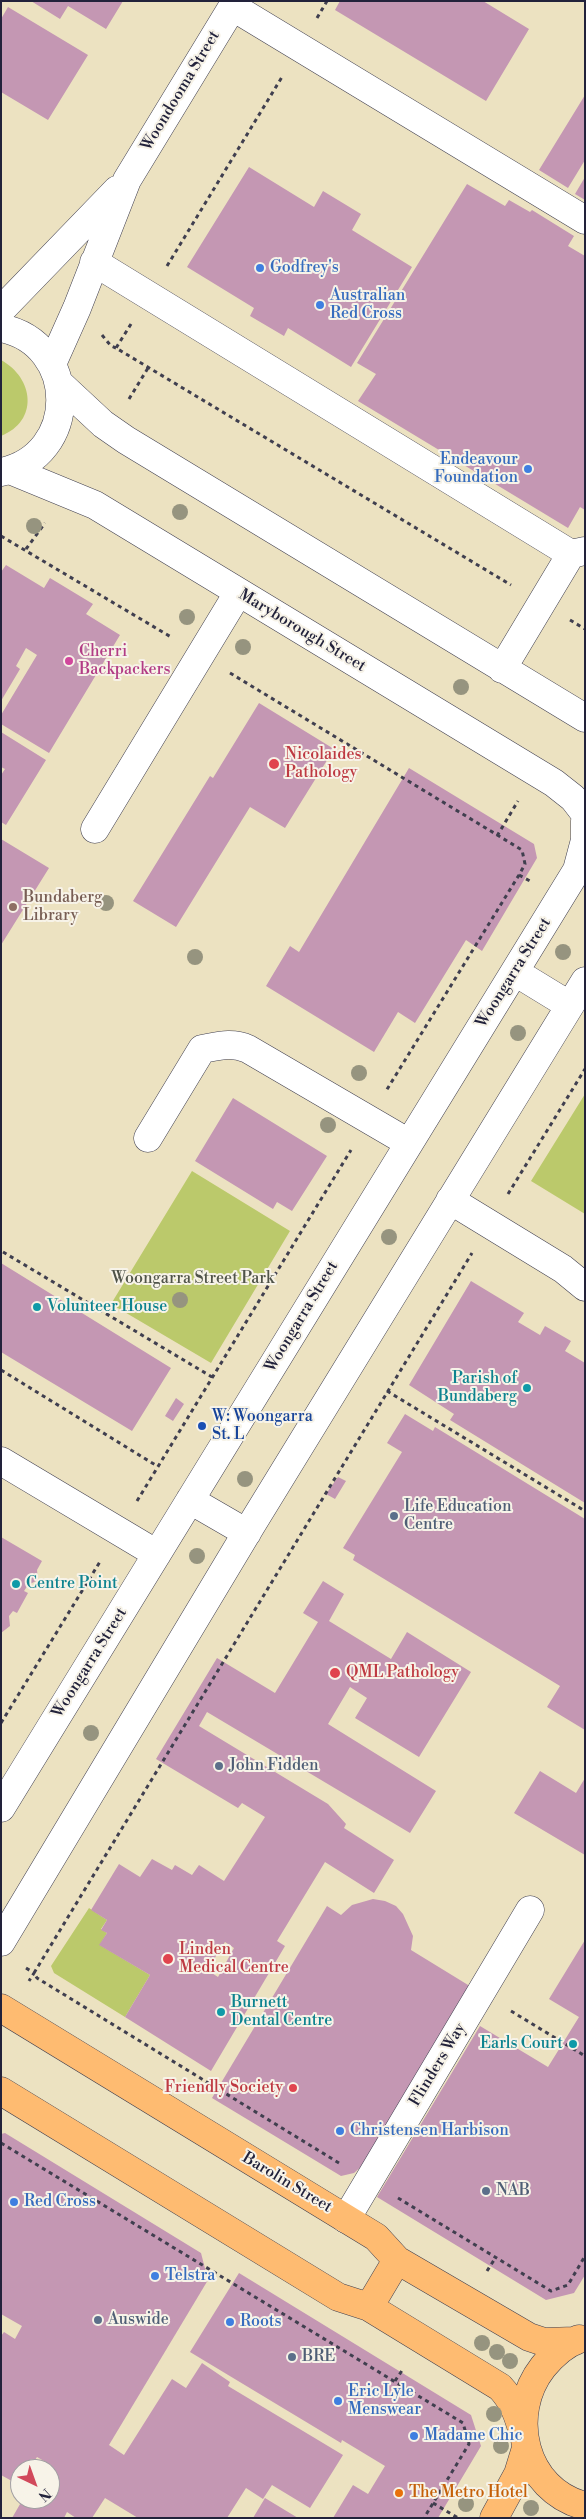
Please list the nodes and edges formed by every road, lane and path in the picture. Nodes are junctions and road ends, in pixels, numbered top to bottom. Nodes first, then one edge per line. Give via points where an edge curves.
1 (234, 4) edge
2 (127, 180) junction
3 (585, 220) edge
4 (94, 262) junction
5 (1, 310) edge
6 (1, 328) edge
7 (148, 368) dead end
8 (56, 374) junction
9 (126, 404) dead end
10 (6, 471) edge
11 (49, 518) dead end
12 (26, 549) dead end
13 (578, 553) edge
14 (238, 593) junction
15 (502, 670) junction
16 (585, 718) edge
17 (521, 796) dead end
18 (584, 811) edge
19 (95, 829) dead end
20 (497, 836) dead end
21 (515, 972) junction
22 (585, 981) edge
23 (569, 1005) junction
24 (585, 1069) edge
25 (148, 1138) dead end
26 (409, 1143) junction
27 (450, 1200) junction
28 (490, 1224) junction
29 (3, 1252) dead end
30 (585, 1287) edge
31 (1, 1370) edge
32 (212, 1378) dead end
33 (387, 1391) junction
34 (1, 1461) edge
35 (157, 1466) dead end
36 (190, 1500) junction
37 (585, 1511) edge
38 (247, 1533) junction
39 (157, 1554) junction
40 (1, 1808) edge
41 (530, 1910) dead end
42 (1, 1942) edge
43 (26, 1968) dead end
44 (34, 1973) junction
45 (29, 1981) dead end
46 (481, 1992) junction
47 (1, 2008) edge
48 (585, 2056) edge
49 (1, 2091) edge
50 (1, 2143) edge
51 (368, 2180) junction
52 (346, 2219) junction
53 (585, 2256) edge
54 (397, 2260) junction
55 (369, 2307) junction
56 (580, 2339) edge
57 (524, 2441) junction
58 (433, 2503) junction
59 (585, 2506) edge
60 (424, 2518) edge
61 (458, 2518) edge
62 (494, 2518) edge

1 - 2 street, Woondooma Street
1 - 3 street
2 - 4 street, Woondooma Street
2 - 5 street, Woondooma Street
4 - 8 street, Woondooma Street
4 - 13 street
6 - 8 street via 23,335 40,348
7 - 9 path
8 - 10 street via 61,406 57,427 45,446 29,460
8 - 15 street via 103,424 126,440
10 - 14 street, Maryborough Street via 95,505
11 - 12 path
13 - 15 street
14 - 18 street, Maryborough Street via 554,783
14 - 19 street
15 - 16 street
17 - 20 path
18 - 21 street, Woongarra Street via 584,840 577,870
21 - 23 street
21 - 26 street, Woongarra Street
22 - 23 street
23 - 27 street
24 - 28 path
25 - 26 street via 202,1049 231,1045 248,1050
26 - 36 street, Woongarra Street
27 - 28 street
27 - 38 street
28 - 30 street via 563,1269
28 - 33 path
29 - 32 path
31 - 35 path
33 - 37 path
33 - 44 path
34 - 39 street
36 - 38 street
36 - 39 street, Woongarra Street
38 - 42 street
39 - 40 street, Woongarra Street
41 - 46 street, Flinders Way
43 - 44 path
44 - 45 path
44 - 51 path via 45,1984
46 - 48 path
46 - 51 street, Flinders Way
47 - 52 main road, Barolin Street
49 - 55 main road via 338,2298
50 - 58 path via 463,2423 469,2444
51 - 52 street, Flinders Way
51 - 53 path via 551,2291 568,2285
52 - 54 main road, Barolin Street via 376,2238
54 - 55 main road
54 - 56 main road, Barolin Street via 529,2337 544,2342
55 - 57 main road via 500,2387 517,2411
56 - 57 main road via 552,2357 534,2379 524,2405
57 - 59 main road via 537,2472 554,2490
57 - 62 main road via 518,2474
58 - 60 path
58 - 61 path

